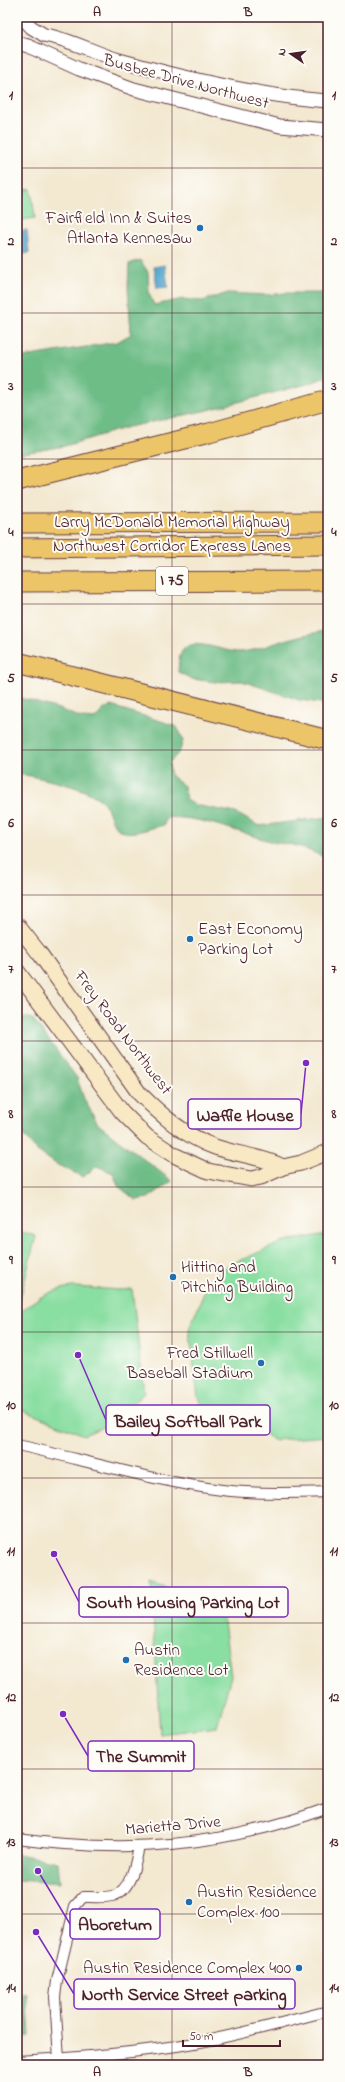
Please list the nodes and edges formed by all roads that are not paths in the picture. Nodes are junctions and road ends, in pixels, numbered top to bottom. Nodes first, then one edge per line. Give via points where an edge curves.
1 (22, 17) edge
2 (33, 17) edge
3 (53, 36) junction
4 (17, 43) edge
5 (328, 101) edge
6 (328, 130) edge
7 (328, 400) edge
8 (17, 481) edge
9 (328, 522) edge
10 (17, 523) edge
11 (328, 545) edge
12 (17, 548) edge
13 (328, 580) edge
14 (17, 582) edge
15 (17, 662) edge
16 (328, 740) edge
17 (17, 925) edge
18 (17, 971) edge
19 (328, 1152) edge
20 (283, 1167) junction
21 (17, 1445) edge
22 (328, 1492) edge
23 (328, 1808) edge
24 (17, 1839) edge
25 (139, 1846) junction
26 (328, 2011) edge
27 (59, 2059) junction
28 (17, 2061) edge

1 - 3 street, Busbee Drive Northwest via 37,32
2 - 3 street
3 - 5 street, Busbee Drive Northwest via 106,56 175,75 292,98
4 - 6 street, Busbee Drive Northwest via 134,89 280,126
7 - 8 highway
9 - 10 highway, Larry McDonald Memorial Highway
11 - 12 highway, Northwest Corridor Express Lanes
13 - 14 highway, I 75
15 - 16 highway
17 - 20 main road, Frey Road Northwest via 139,1093 158,1112 178,1128 214,1146 262,1158
18 - 20 main road via 122,1112 157,1144 198,1167 230,1176 251,1179
19 - 20 main road
21 - 22 street via 222,1490 283,1494
23 - 25 street, Marietta Drive via 228,1838
24 - 25 street, Marietta Drive via 62,1845
25 - 27 street via 133,1870 123,1889 113,1896 83,1897 76,1906 55,1997
26 - 27 street via 196,2043
27 - 28 street

